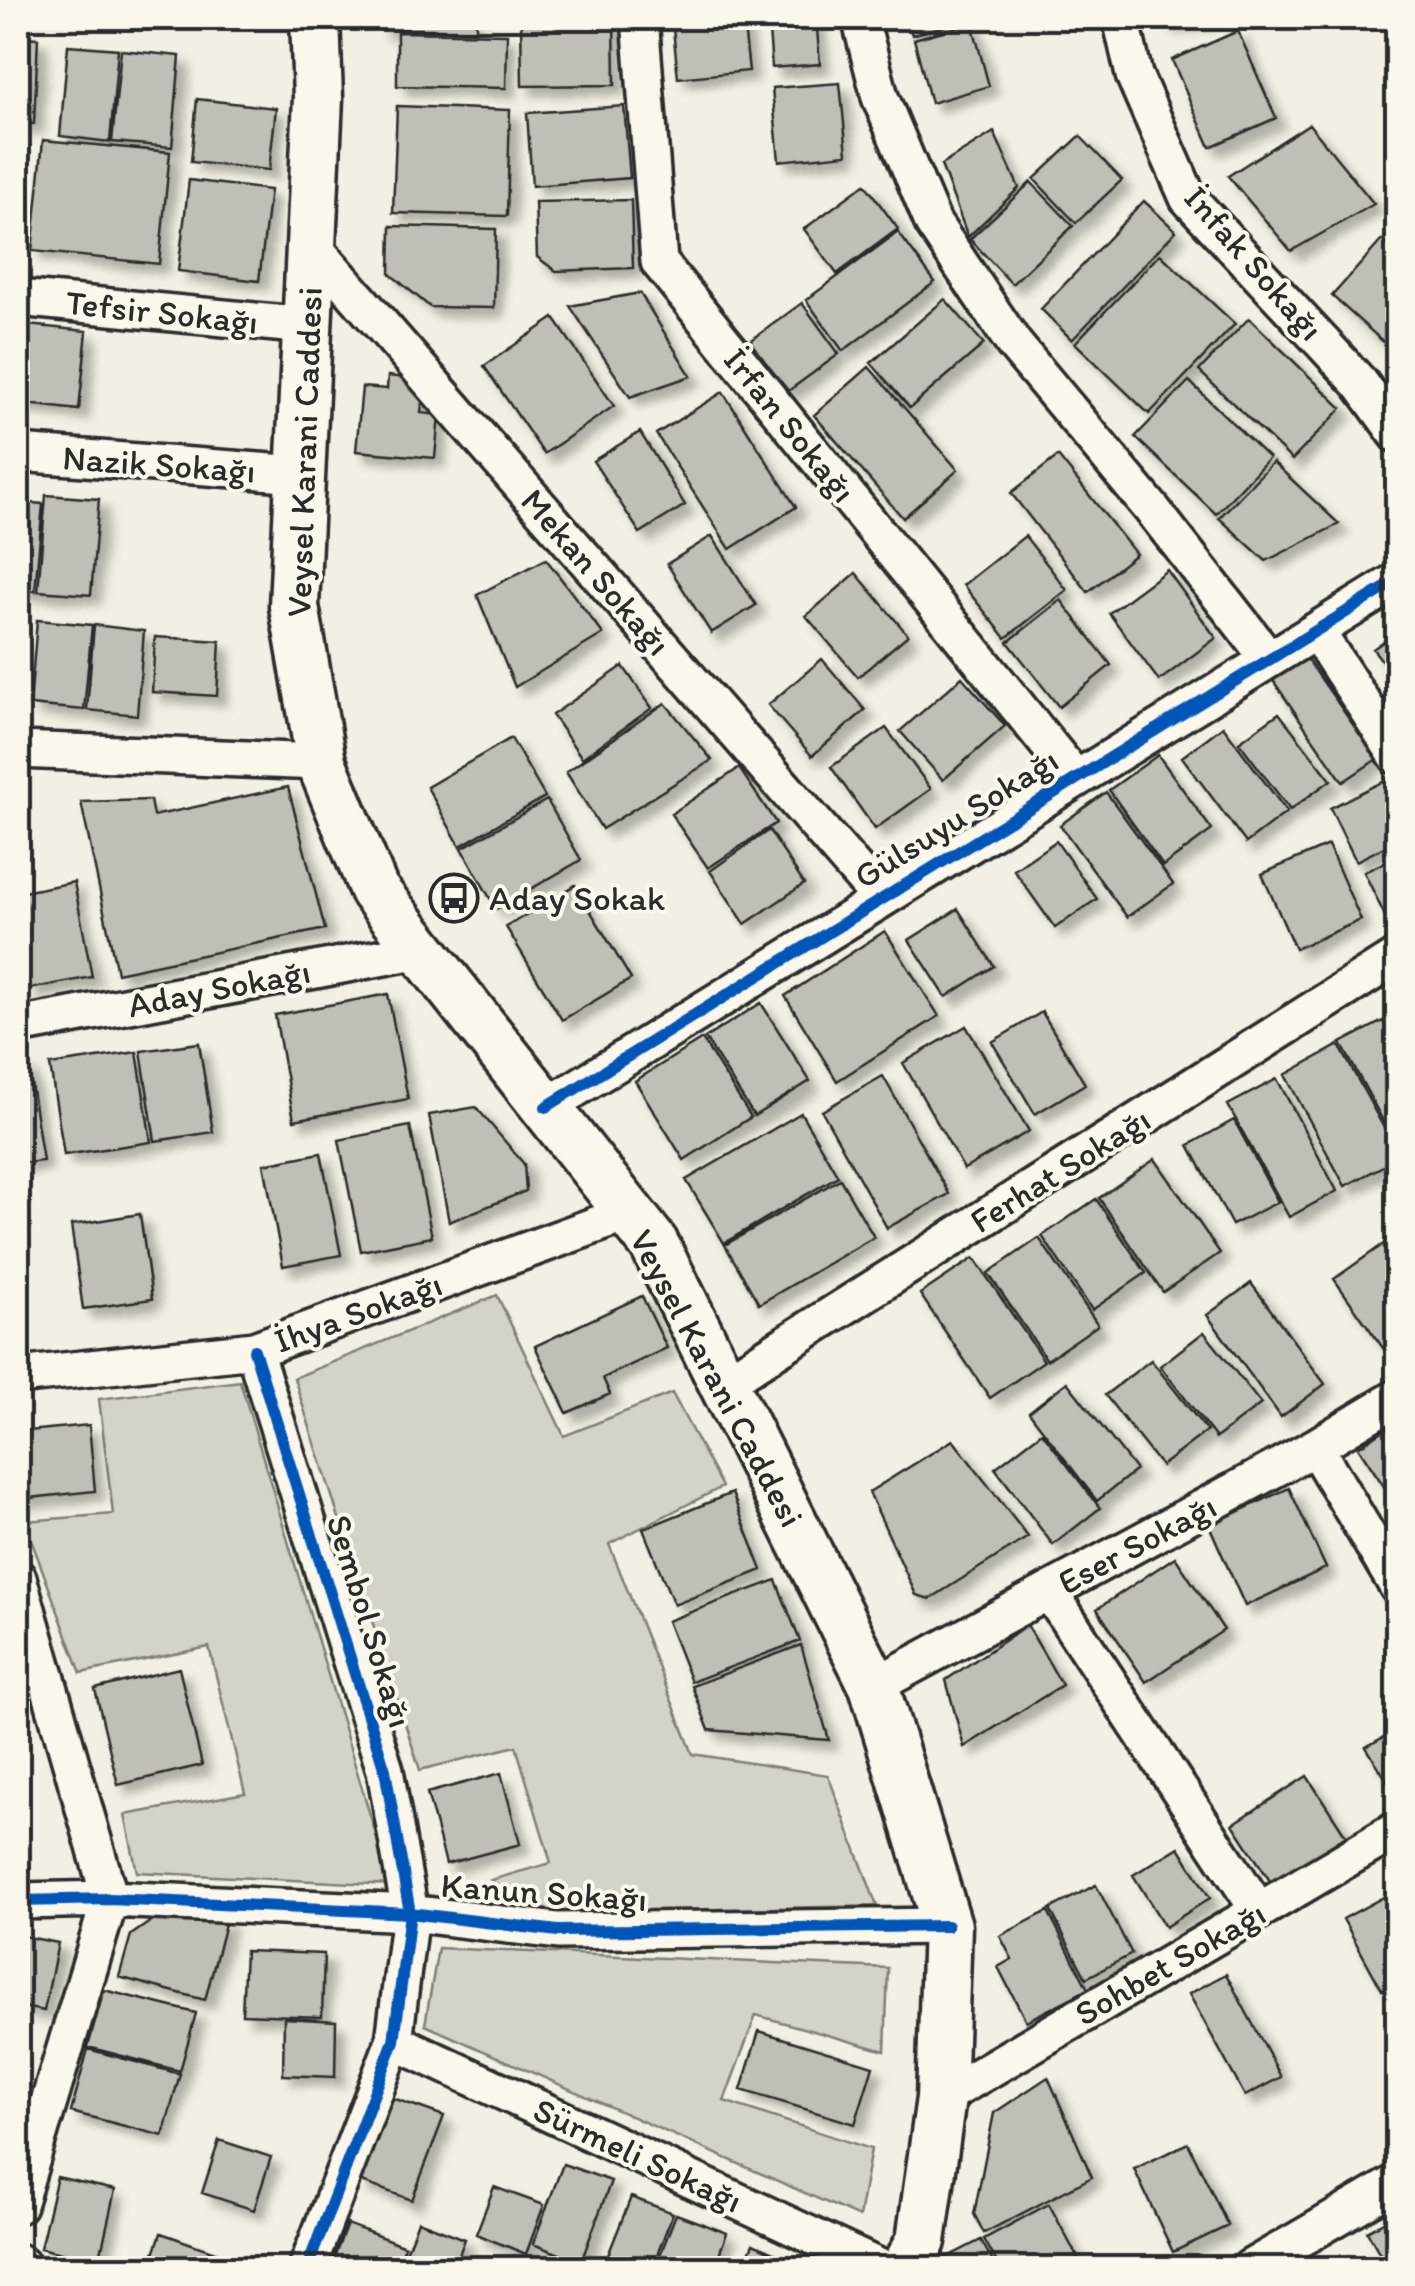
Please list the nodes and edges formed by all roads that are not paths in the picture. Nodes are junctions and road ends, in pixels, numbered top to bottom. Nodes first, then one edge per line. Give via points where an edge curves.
1 (315, 18) edge
2 (640, 18) edge
3 (860, 18) edge
4 (1121, 18) edge
5 (310, 244) junction
6 (18, 298) edge
7 (307, 326) junction
8 (1398, 436) edge
9 (18, 453) edge
10 (300, 474) junction
11 (1398, 580) edge
12 (1316, 630) junction
13 (1269, 659) junction
14 (18, 750) edge
15 (1398, 757) edge
16 (321, 762) junction
17 (1076, 779) junction
18 (882, 900) junction
19 (421, 950) junction
20 (1398, 956) edge
21 (18, 1026) edge
22 (546, 1107) junction
23 (629, 1213) junction
24 (254, 1350) junction
25 (18, 1376) edge
26 (724, 1384) junction
27 (1398, 1396) edge
28 (1315, 1448) junction
29 (18, 1578) edge
30 (1398, 1587) edge
31 (1049, 1591) junction
32 (874, 1686) junction
33 (1398, 1829) edge
34 (110, 1899) junction
35 (18, 1901) edge
36 (1259, 1910) junction
37 (410, 1914) junction
38 (948, 1926) junction
39 (394, 2042) junction
40 (942, 2098) junction
41 (1398, 2182) edge
42 (18, 2205) edge
43 (18, 2262) edge
44 (26, 2268) edge
45 (307, 2268) edge
46 (880, 2268) edge
47 (906, 2268) edge
48 (1250, 2268) edge

1 - 5 main road, Veysel Karani Caddesi
2 - 17 street, İrfan Sokağı via 659,262
3 - 13 street via 880,97 933,224 1014,344
4 - 8 street, İnfak Sokağı via 1134,75 1188,198 1360,383
5 - 7 main road, Veysel Karani Caddesi
5 - 18 street, Mekan Sokağı
6 - 7 street, Tefsir Sokağı
7 - 10 main road, Veysel Karani Caddesi
9 - 10 street, Nazik Sokağı
10 - 16 main road, Veysel Karani Caddesi via 294,606
11 - 12 street, Gülsuyu Sokağı
12 - 13 street, Gülsuyu Sokağı
12 - 15 street
13 - 17 street, Gülsuyu Sokağı
14 - 16 street
16 - 19 main road, Veysel Karani Caddesi via 374,890
17 - 18 street, Gülsuyu Sokağı
18 - 22 street, Gülsuyu Sokağı
19 - 21 street, Aday Sokağı
19 - 22 main road, Veysel Karani Caddesi
20 - 26 street, Ferhat Sokağı
22 - 23 main road, Veysel Karani Caddesi
23 - 24 street, İhya Sokağı
23 - 26 main road, Veysel Karani Caddesi via 654,1244
24 - 25 street, İhya Sokağı
24 - 37 street, Sembol Sokağı via 385,1770
26 - 32 main road, Veysel Karani Caddesi
27 - 28 street, Eser Sokağı
28 - 30 street
28 - 31 street, Eser Sokağı
29 - 34 street
31 - 32 street, Eser Sokağı
31 - 36 street
32 - 38 main road, Veysel Karani Caddesi
33 - 36 street, Sohbet Sokağı
34 - 35 street, Kanun Sokağı
34 - 37 street, Kanun Sokağı
34 - 42 street
36 - 40 street, Sohbet Sokağı
37 - 38 street, Kanun Sokağı via 558,1931
37 - 39 street, Sembol Sokağı
38 - 40 main road, Veysel Karani Caddesi
39 - 45 street, Sembol Sokağı
39 - 46 street, Sürmeli Sokağı
40 - 47 main road, Veysel Karani Caddesi via 921,2241
41 - 48 street
43 - 44 street

